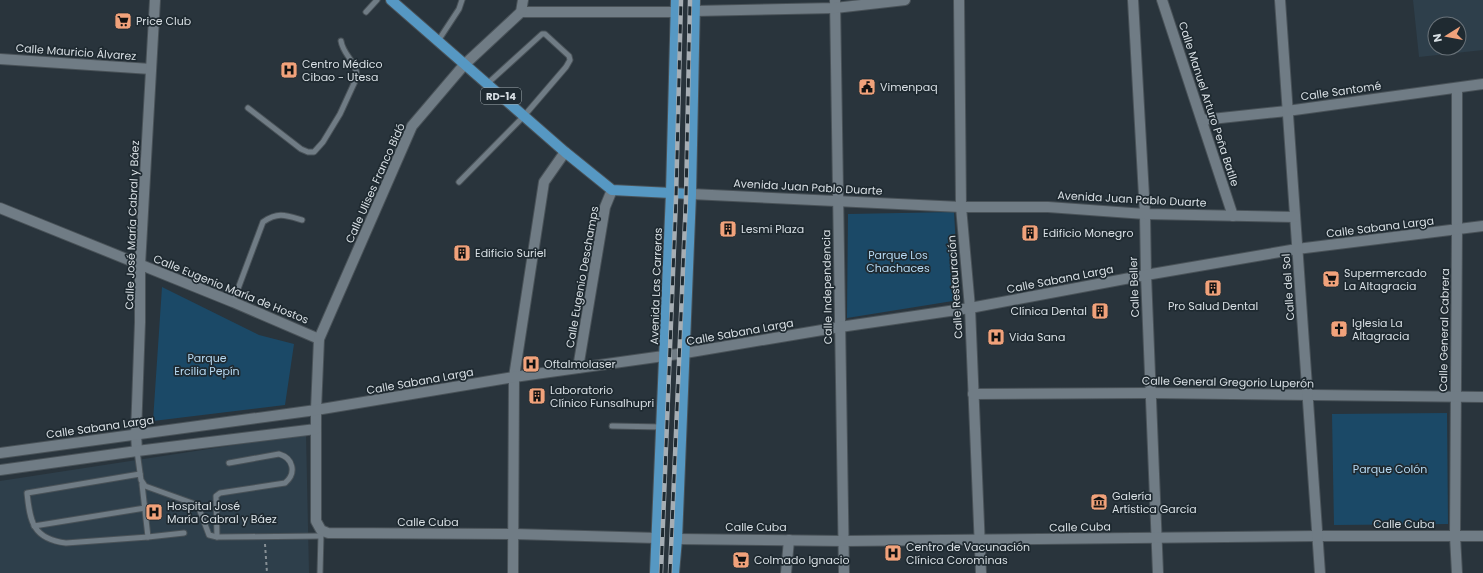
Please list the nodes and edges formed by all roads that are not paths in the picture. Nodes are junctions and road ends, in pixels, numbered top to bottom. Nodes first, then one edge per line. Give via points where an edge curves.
1 (155, 0) edge
2 (376, 0) edge
3 (391, 0) edge
4 (462, 0) edge
5 (523, 0) edge
6 (676, 0) edge
7 (695, 0) edge
8 (905, 0) edge
9 (959, 0) edge
10 (1133, 0) edge
11 (1162, 0) edge
12 (1280, 0) edge
13 (835, 4) edge
14 (694, 11) junction
15 (366, 12) dead end
16 (520, 12) junction
17 (676, 12) junction
18 (341, 41) dead end
19 (438, 41) junction
20 (0, 59) edge
21 (464, 65) junction
22 (151, 69) junction
23 (487, 84) junction
24 (1483, 84) edge
25 (1456, 88) junction
26 (248, 108) dead end
27 (1287, 111) junction
28 (524, 116) junction
29 (1202, 120) junction
30 (565, 152) junction
31 (459, 182) dead end
32 (612, 190) junction
33 (671, 194) junction
34 (691, 194) junction
35 (838, 200) junction
36 (961, 207) junction
37 (0, 208) edge
38 (1145, 214) junction
39 (1233, 216) junction
40 (1295, 218) junction
41 (302, 220) dead end
42 (1483, 226) edge
43 (1457, 229) junction
44 (1297, 250) junction
45 (140, 265) junction
46 (1146, 275) junction
47 (233, 302) junction
48 (970, 308) junction
49 (840, 327) junction
50 (319, 339) junction
51 (685, 353) junction
52 (665, 356) junction
53 (578, 368) junction
54 (514, 377) junction
55 (1151, 393) junction
56 (974, 394) junction
57 (1307, 395) junction
58 (1483, 396) edge
59 (1456, 397) junction
60 (316, 410) junction
61 (612, 426) dead end
62 (662, 427) junction
63 (316, 429) junction
64 (136, 434) junction
65 (137, 451) junction
66 (0, 453) edge
67 (229, 463) dead end
68 (0, 470) edge
69 (140, 474) junction
70 (142, 483) junction
71 (145, 508) junction
72 (34, 526) junction
73 (184, 533) dead end
74 (321, 533) junction
75 (514, 534) junction
76 (1318, 536) junction
77 (1455, 536) junction
78 (1483, 536) edge
79 (148, 537) junction
80 (217, 537) junction
81 (657, 538) junction
82 (1156, 538) junction
83 (677, 539) junction
84 (789, 540) junction
85 (980, 540) junction
86 (844, 541) junction
87 (320, 573) edge
88 (513, 573) edge
89 (655, 573) edge
90 (674, 573) edge
91 (786, 573) edge
92 (844, 573) edge
93 (981, 573) edge
94 (1158, 573) edge
95 (1320, 573) edge
96 (1457, 573) edge

1 - 22 street, Calle José María Cabral y Báez
2 - 15 lane
3 - 19 main road, RD-14
4 - 19 lane
5 - 16 street
6 - 17 main road, Avenida Las Carreras
7 - 14 main road
8 - 13 street
9 - 36 street, Calle Restauración
10 - 38 street, Calle Beller
11 - 29 street, Calle Manuel Arturo Peña Batlle
12 - 27 street, Calle del Sol
13 - 14 street
13 - 35 street, Calle Independencia
14 - 34 main road
16 - 17 street
16 - 21 street, Calle Ulises Franco Bidó
17 - 33 main road, Avenida Las Carreras
18 - 26 lane via 342,48 354,64 357,77 340,114 314,152 301,149
19 - 21 main road, RD-14
20 - 22 street, Calle Mauricio Álvarez
21 - 23 main road, RD-14
21 - 50 street, Calle Ulises Franco Bidó via 412,126
22 - 45 street, Calle José María Cabral y Báez
23 - 28 main road, RD-14
23 - 28 lane via 539,36 545,34 569,56 570,60
24 - 25 street, Calle Santomé
25 - 27 street, Calle Santomé
25 - 43 street, Calle General Cabrera
27 - 29 street, Calle Santomé
27 - 40 street, Calle del Sol
28 - 30 main road, RD-14
28 - 31 lane
29 - 39 street, Calle Manuel Arturo Peña Batlle
30 - 32 main road, RD-14
30 - 54 street via 544,182
32 - 33 main road, Avenida Juan Pablo Duarte
32 - 53 street, Calle Eugenio Deschamps via 606,207
33 - 34 main road, Avenida Juan Pablo Duarte
33 - 52 main road, Avenida Las Carreras
34 - 35 street, Avenida Juan Pablo Duarte
34 - 51 main road
35 - 36 street, Avenida Juan Pablo Duarte
35 - 49 street, Calle Independencia
36 - 38 street, Avenida Juan Pablo Duarte via 1048,207
36 - 48 street, Calle Restauración
37 - 45 street, Calle Eugenio María de Hostos
38 - 39 street, Avenida Juan Pablo Duarte
38 - 46 street, Calle Beller
39 - 40 street, Avenida Juan Pablo Duarte
40 - 44 street, Calle del Sol
41 - 47 lane via 273,215 263,222
42 - 43 street, Calle Sabana Larga
43 - 44 street, Calle Sabana Larga
43 - 59 street, Calle General Cabrera
44 - 46 street, Calle Sabana Larga
44 - 57 street, Calle del Sol
45 - 47 street, Calle Eugenio María de Hostos
45 - 64 street, Calle José María Cabral y Báez
46 - 48 street, Calle Sabana Larga
46 - 55 street, Calle Beller
47 - 50 street, Calle Eugenio María de Hostos
48 - 49 street, Calle Sabana Larga
48 - 56 street, Calle Restauración
49 - 51 street, Calle Sabana Larga
49 - 86 street, Calle Independencia
50 - 60 street, Calle Ulises Franco Bidó
51 - 52 street, Calle Sabana Larga
51 - 83 main road
52 - 53 street, Calle Sabana Larga
52 - 62 main road, Avenida Las Carreras
53 - 54 street, Calle Sabana Larga
54 - 60 street, Calle Sabana Larga
54 - 75 street
55 - 56 street, Calle General Gregorio Luperón
55 - 57 street, Calle General Gregorio Luperón
55 - 82 street, Calle Beller
56 - 85 street, Calle Restauración
57 - 59 street, Calle General Gregorio Luperón
57 - 76 street, Calle del Sol
58 - 59 street, Calle General Gregorio Luperón
59 - 77 street, Calle General Cabrera
60 - 63 street
60 - 64 street, Calle Sabana Larga
61 - 62 lane
62 - 81 main road, Avenida Las Carreras
63 - 65 street
63 - 74 street via 316,521
64 - 65 street, Calle José María Cabral y Báez
64 - 66 street, Calle Sabana Larga
65 - 68 street
65 - 69 lane
67 - 80 lane via 279,454 289,460 291,472 285,483 220,493 216,496
69 - 70 lane
69 - 72 lane via 27,493
70 - 71 lane
70 - 80 lane via 147,488 195,504 209,535
71 - 72 lane
71 - 79 lane
72 - 79 lane via 44,537 54,541
73 - 79 lane
74 - 75 street, Calle Cuba
74 - 80 lane
74 - 87 lane
75 - 81 street, Calle Cuba
75 - 88 street
76 - 77 street, Calle Cuba
76 - 82 street, Calle Cuba
76 - 95 street, Calle del Sol
77 - 78 street, Calle Cuba
77 - 96 street, Calle General Cabrera
81 - 89 main road, Avenida Las Carreras
82 - 85 street, Calle Cuba
82 - 94 street, Calle Beller
83 - 84 street, Calle Cuba
83 - 90 main road
84 - 86 street, Calle Cuba
84 - 91 street
85 - 86 street, Calle Cuba
85 - 93 street, Calle Restauración
86 - 92 street, Calle Independencia

